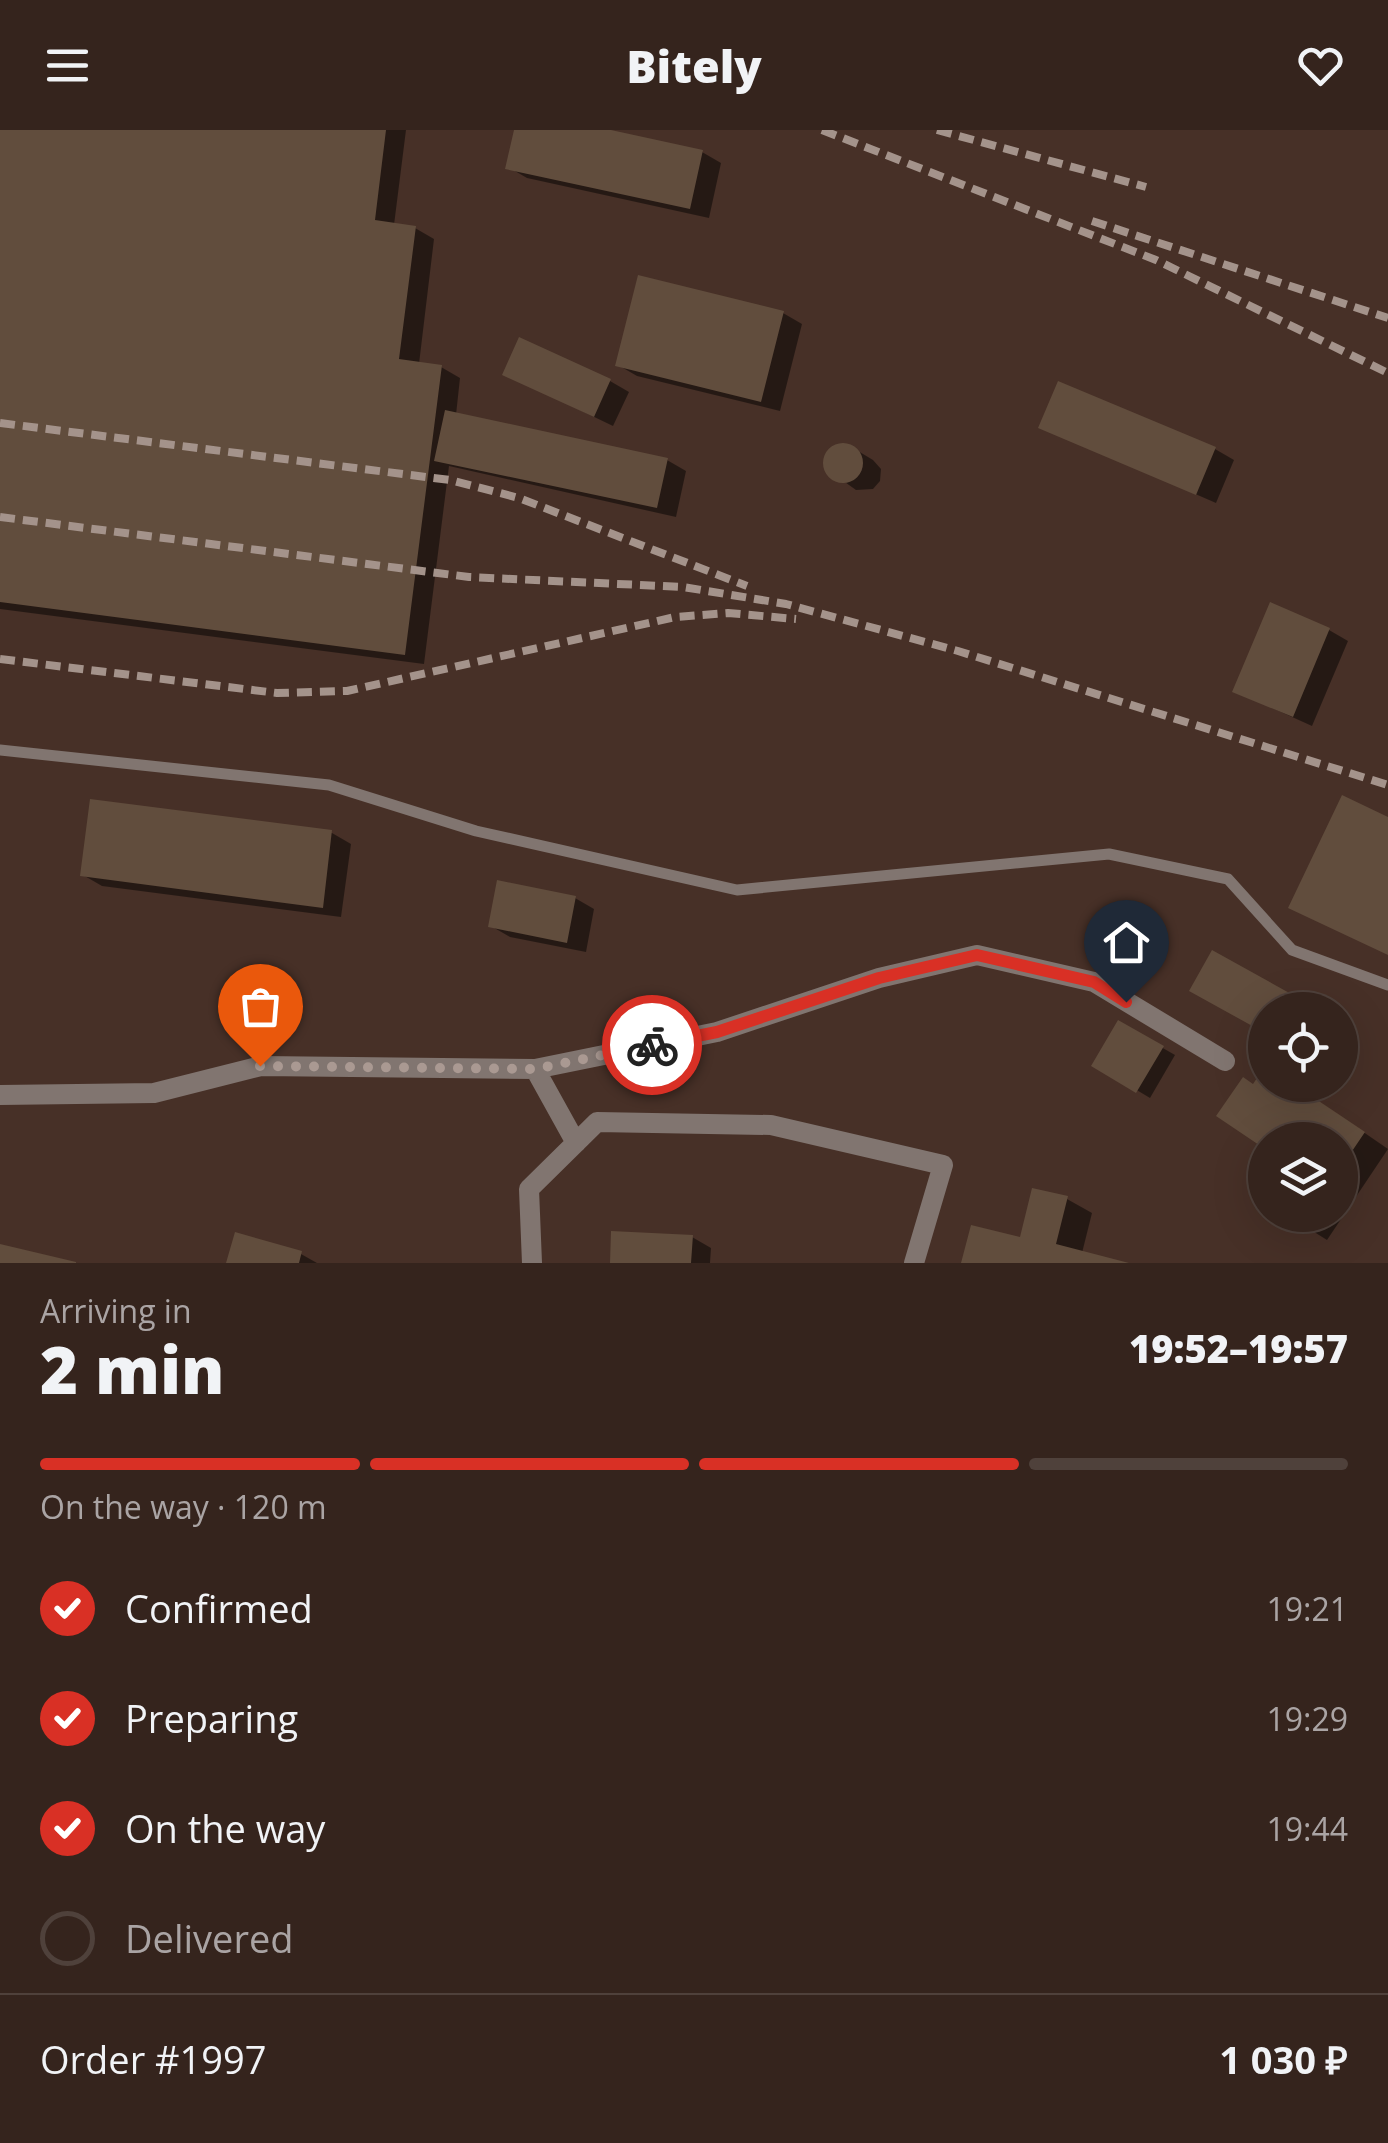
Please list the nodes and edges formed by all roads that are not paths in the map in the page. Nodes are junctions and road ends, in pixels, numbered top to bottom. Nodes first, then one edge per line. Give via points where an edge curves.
1 (0, 750) edge
2 (1388, 985) edge
3 (1225, 1062) dead end
4 (535, 1069) junction
5 (0, 1095) edge
6 (576, 1143) junction
7 (532, 1263) edge
8 (914, 1263) edge

1 - 2 lane via 329,786 476,831 737,890 1109,854 1228,879 1292,950
3 - 4 street via 1094,982 977,955 879,978 717,1032
4 - 5 street via 260,1066 154,1093
4 - 6 street
6 - 7 street via 529,1189
6 - 8 street via 597,1122 770,1124 943,1165

